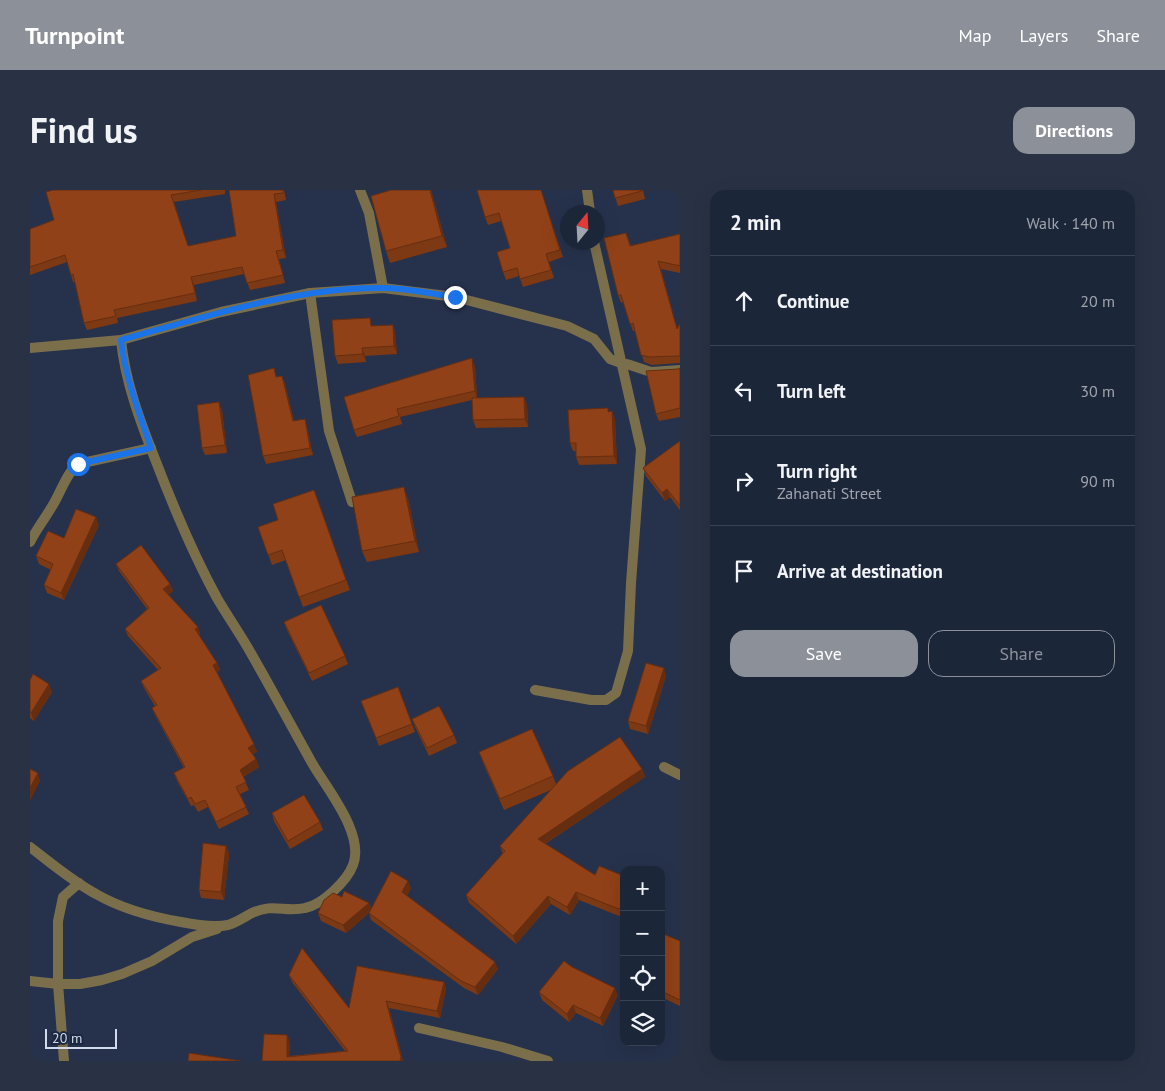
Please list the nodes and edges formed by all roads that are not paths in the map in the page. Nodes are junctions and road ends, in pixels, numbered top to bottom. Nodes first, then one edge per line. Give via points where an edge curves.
1 (360, 190) edge
2 (587, 190) edge
3 (589, 205) edge
4 (596, 250) edge
5 (383, 288) junction
6 (310, 293) junction
7 (121, 340) junction
8 (30, 348) edge
9 (621, 363) junction
10 (680, 370) edge
11 (151, 448) junction
12 (352, 502) edge
13 (30, 542) edge
14 (535, 690) dead end
15 (664, 767) dead end
16 (680, 775) edge
17 (30, 847) edge
18 (79, 883) junction
19 (230, 925) junction
20 (30, 981) edge
21 (58, 984) junction
22 (419, 1028) dead end
23 (64, 1061) edge
24 (548, 1061) edge

1 - 5 street via 369,213
2 - 3 street
4 - 9 street
5 - 6 street
5 - 9 street via 455,297 567,326 594,339 610,359
6 - 7 street via 221,312
6 - 12 street via 329,431
7 - 8 street
7 - 11 street via 137,407
9 - 10 street via 651,372
9 - 14 street via 641,449 628,651 616,693 606,700
11 - 13 street via 78,464 70,470 64,487
11 - 19 street via 216,596 346,818 356,846 353,866 345,880 323,900 306,908 257,910
15 - 16 street
17 - 18 street
18 - 19 street via 127,909 209,926
18 - 21 street via 63,897 59,909
19 - 21 street via 192,937 152,961 122,974 80,984
20 - 21 street
21 - 23 street
22 - 24 street

